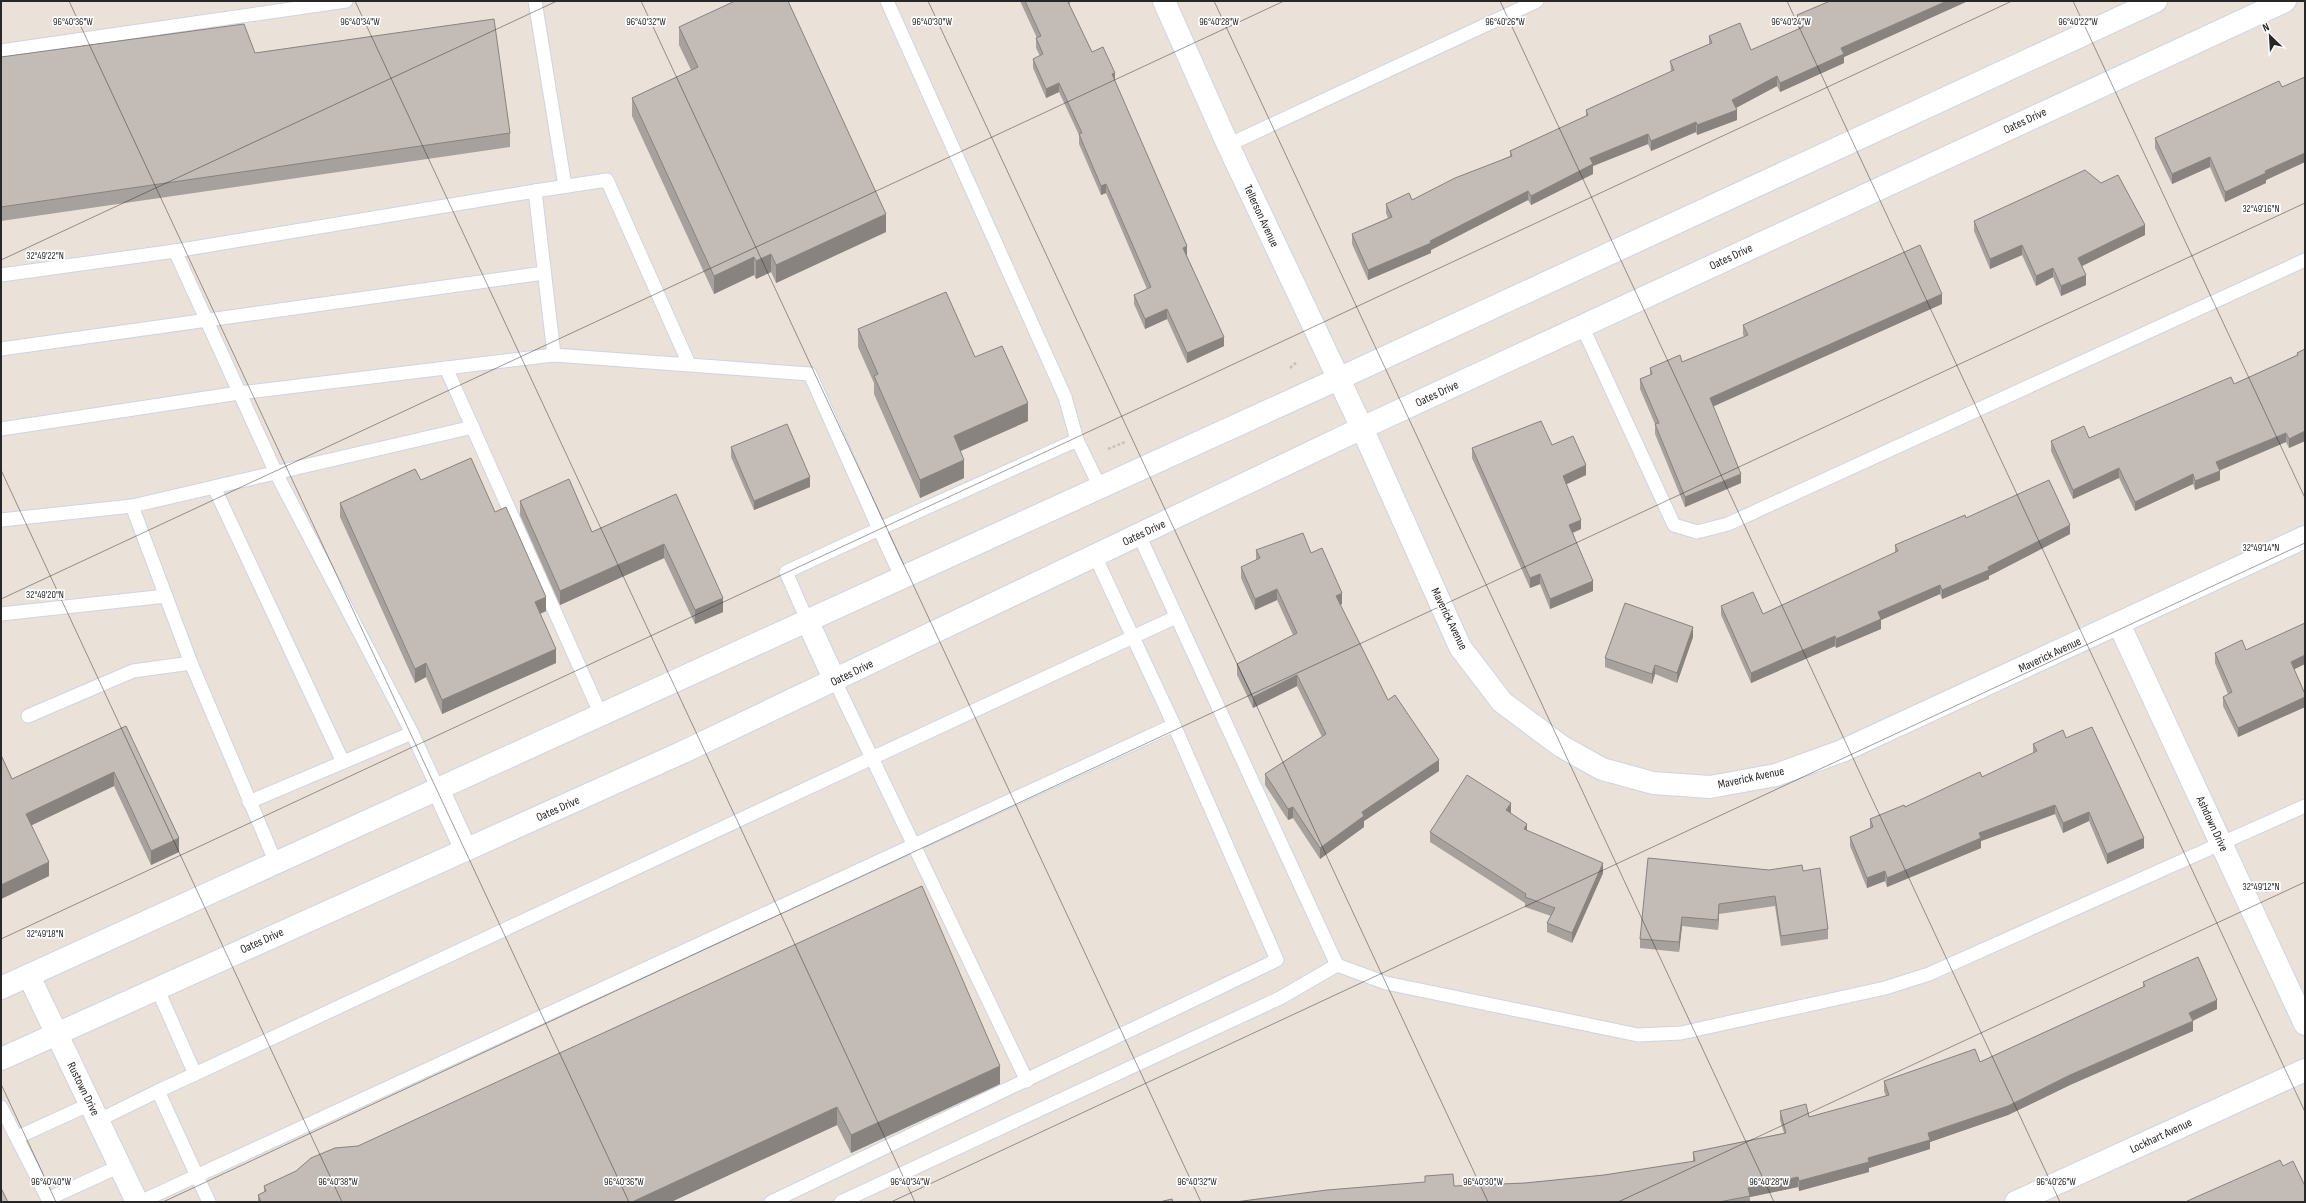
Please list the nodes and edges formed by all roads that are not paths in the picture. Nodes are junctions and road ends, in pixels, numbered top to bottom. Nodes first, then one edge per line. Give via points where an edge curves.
1 (346, 1) edge
2 (535, 1) edge
3 (887, 1) edge
4 (1164, 1) edge
5 (1537, 1) edge
6 (2156, 1) edge
7 (2285, 1) edge
8 (1, 51) edge
9 (1228, 145) junction
10 (565, 186) junction
11 (535, 191) junction
12 (175, 251) junction
13 (2305, 260) edge
14 (544, 273) junction
15 (1, 275) edge
16 (206, 320) junction
17 (1582, 326) junction
18 (1, 349) edge
19 (554, 355) junction
20 (689, 364) junction
21 (446, 368) junction
22 (1338, 379) junction
23 (239, 393) junction
24 (473, 427) junction
25 (1362, 428) junction
26 (1, 429) edge
27 (1077, 440) junction
28 (276, 473) junction
29 (214, 487) junction
30 (1100, 487) junction
31 (132, 506) junction
32 (1, 520) edge
33 (879, 529) junction
34 (1139, 535) junction
35 (2305, 537) edge
36 (1095, 556) junction
37 (902, 578) junction
38 (166, 596) junction
39 (1, 614) edge
40 (1176, 617) junction
41 (807, 620) junction
42 (2119, 624) junction
43 (1134, 638) junction
44 (192, 663) junction
45 (835, 681) junction
46 (601, 715) junction
47 (28, 716) dead end
48 (1174, 726) junction
49 (412, 733) junction
50 (872, 758) junction
51 (343, 762) junction
52 (438, 789) junction
53 (249, 802) junction
54 (2305, 806) edge
55 (2222, 845) junction
56 (914, 846) junction
57 (466, 850) junction
58 (276, 863) junction
59 (1337, 966) junction
60 (29, 976) junction
61 (1, 988) edge
62 (157, 988) junction
63 (2305, 1024) edge
64 (57, 1033) junction
65 (1, 1059) edge
66 (2305, 1070) edge
67 (195, 1074) junction
68 (1027, 1081) junction
69 (158, 1092) junction
70 (1, 1108) edge
71 (94, 1112) junction
72 (18, 1137) junction
73 (120, 1166) junction
74 (196, 1176) junction
75 (49, 1200) edge
76 (139, 1202) edge
77 (209, 1202) edge
78 (771, 1202) edge
79 (841, 1202) edge
80 (2016, 1202) edge

1 - 8 lane
2 - 10 lane
3 - 27 lane via 1064,397
4 - 9 main road, Tellerson Avenue
5 - 9 lane
6 - 22 main road
7 - 17 main road, Oates Drive
9 - 22 main road, Tellerson Avenue
10 - 11 lane
10 - 20 lane via 607,180
11 - 12 lane
11 - 14 lane
12 - 15 lane
12 - 16 lane
13 - 17 lane via 1728,524 1697,532 1674,525
14 - 16 lane
14 - 19 lane
16 - 18 lane
16 - 23 lane
17 - 25 main road, Oates Drive
19 - 20 lane
19 - 21 lane
20 - 33 lane via 810,374
21 - 23 lane
21 - 24 lane
22 - 25 main road, Tellerson Avenue
22 - 30 main road
23 - 26 lane
23 - 28 lane
24 - 28 lane
24 - 46 lane
25 - 34 main road, Oates Drive
25 - 42 main road, Maverick Avenue via 1460,647 1502,702 1561,746 1602,769 1653,783 1710,787 1776,775 1842,751
27 - 30 lane
27 - 33 lane
28 - 29 lane
28 - 49 lane
29 - 31 lane
29 - 51 lane
30 - 37 main road
31 - 32 lane
31 - 38 lane
33 - 37 lane
33 - 41 lane via 786,572
34 - 36 main road, Oates Drive
34 - 40 lane
35 - 42 main road, Maverick Avenue
36 - 43 lane
36 - 45 main road, Oates Drive
37 - 41 main road
38 - 39 lane
38 - 44 lane
40 - 43 lane
40 - 59 lane
41 - 45 main road
41 - 46 main road
42 - 55 main road, Ashdown Drive
43 - 48 lane
43 - 50 lane
44 - 47 lane via 133,671
44 - 53 lane
45 - 50 lane
45 - 57 main road, Oates Drive
46 - 52 main road
48 - 56 lane
48 - 68 lane via 1277,960
49 - 51 lane
49 - 52 lane
50 - 56 lane
50 - 67 lane
51 - 53 lane
52 - 57 main road
52 - 58 main road
53 - 58 lane
54 - 55 lane
55 - 59 lane via 1929,974 1885,988 1681,1033 1638,1035 1386,983
55 - 63 main road, Ashdown Drive
56 - 68 lane
56 - 74 lane
57 - 62 main road, Oates Drive
58 - 60 main road
59 - 79 lane via 1280,998
60 - 61 main road
60 - 64 main road, Rustown Drive
62 - 64 main road, Oates Drive
62 - 67 lane
64 - 65 main road, Oates Drive
64 - 71 main road, Rustown Drive
66 - 80 main road, Lockhart Avenue
67 - 69 lane
68 - 78 lane
69 - 71 lane
69 - 74 lane
70 - 72 lane
71 - 72 lane
71 - 73 main road, Rustown Drive
72 - 75 lane
73 - 75 lane
73 - 76 main road, Rustown Drive
74 - 76 lane
74 - 77 lane

